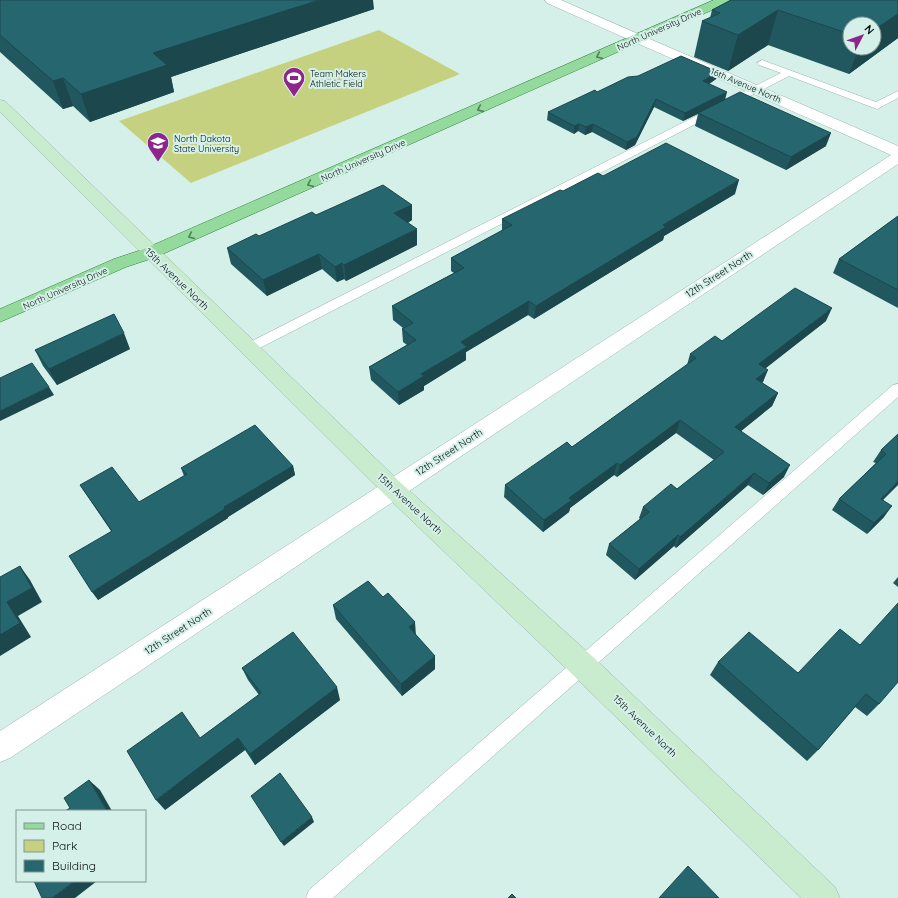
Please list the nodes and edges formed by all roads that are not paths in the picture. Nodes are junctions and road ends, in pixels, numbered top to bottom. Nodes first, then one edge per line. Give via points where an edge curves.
1 (551, 0) edge
2 (724, 0) edge
3 (638, 38) junction
4 (762, 63) dead end
5 (789, 73) junction
6 (757, 89) junction
7 (898, 94) edge
8 (0, 104) edge
9 (898, 152) edge
10 (898, 157) edge
11 (150, 253) junction
12 (0, 316) edge
13 (249, 348) junction
14 (898, 389) edge
15 (393, 489) junction
16 (582, 665) junction
17 (0, 748) edge
18 (316, 898) edge
19 (824, 898) edge

1 - 3 street, 16th Avenue North
2 - 3 main road, North University Drive
3 - 6 street, 16th Avenue North
3 -> 11 main road, North University Drive
4 - 5 lane
5 - 6 lane
5 - 7 lane via 877,106
6 - 9 street, 16th Avenue North
6 - 13 lane
8 - 11 street, 15th Avenue North
10 - 15 street, 12th Street North
11 - 12 main road, North University Drive via 120,263
11 - 13 street, 15th Avenue North
13 - 15 street, 15th Avenue North
14 - 16 lane
15 - 16 street, 15th Avenue North
15 - 17 street, 12th Street North
16 - 18 lane
16 - 19 street, 15th Avenue North

